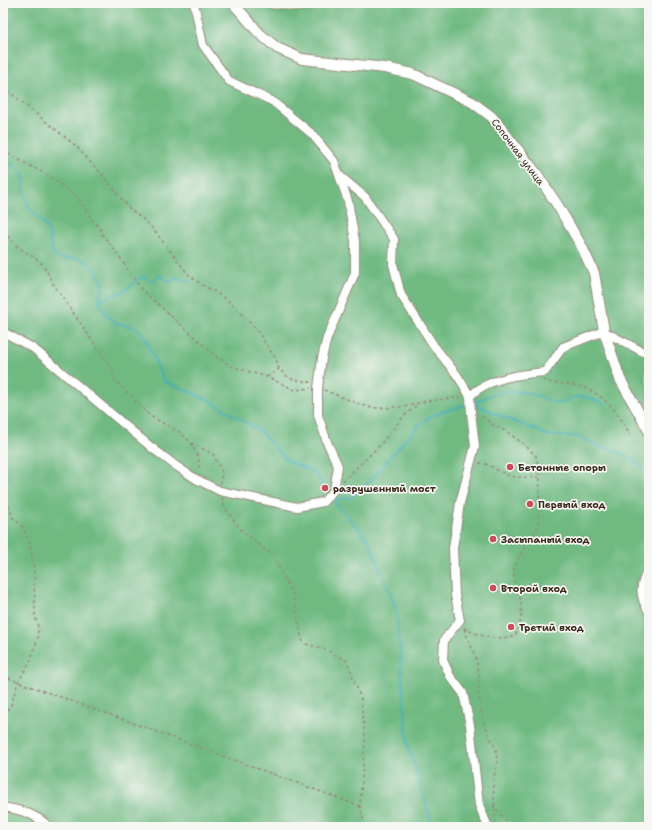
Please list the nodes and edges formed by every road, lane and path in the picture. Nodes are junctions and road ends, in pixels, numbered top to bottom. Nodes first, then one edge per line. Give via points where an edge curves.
1 (194, 3) edge
2 (233, 3) edge
3 (3, 87) edge
4 (3, 151) edge
5 (339, 175) junction
6 (3, 232) edge
7 (3, 332) edge
8 (605, 332) junction
9 (649, 355) edge
10 (279, 370) junction
11 (267, 377) junction
12 (541, 379) dead end
13 (318, 385) junction
14 (470, 396) junction
15 (419, 403) junction
16 (471, 412) junction
17 (649, 431) edge
18 (630, 435) dead end
19 (191, 443) junction
20 (471, 462) junction
21 (540, 476) junction
22 (196, 479) junction
23 (334, 490) junction
24 (220, 491) junction
25 (3, 495) edge
26 (649, 568) edge
27 (649, 612) edge
28 (462, 624) junction
29 (3, 675) edge
30 (18, 682) junction
31 (3, 716) edge
32 (493, 805) junction
33 (3, 806) edge
34 (360, 806) junction
35 (49, 827) edge
36 (365, 827) edge
37 (488, 827) edge
38 (496, 827) edge
39 (511, 827) edge

1 - 5 street via 203,46 229,81 272,101 312,134 334,162
2 - 8 main road, Сопочная улица via 258,33 277,48 302,58 413,74 472,102 492,117 536,174 582,247 594,273
3 - 10 path via 75,145 130,210 159,235 188,274 234,306 256,329
4 - 11 path via 51,177 78,198 141,289 217,357 231,366
5 - 13 street via 348,201 355,241 355,273 327,338
5 - 14 street via 365,197 394,239 393,264 401,295
6 - 19 path via 46,269 52,282 111,368 115,380 150,416 181,432
7 - 22 street via 33,348 151,447
8 - 9 street
8 - 14 street via 563,347 545,372 508,377 480,388
8 - 17 main road, Сопочная улица via 620,379
10 - 11 path
10 - 13 path via 289,378
11 - 13 path via 295,390
12 - 18 path via 590,389 615,409
13 - 15 path via 372,408 404,407
13 - 23 street via 318,415 338,466
14 - 15 path
14 - 16 street
15 - 23 path
16 - 20 street via 475,446
16 - 21 path via 485,418 526,446 536,456
19 - 22 path via 199,458
19 - 24 path via 213,454 222,472
20 - 21 path via 485,463 510,476
20 - 28 street via 460,504 453,548 455,595
21 - 28 path via 537,529 523,550 514,572 521,606 518,631 515,636 485,637 473,633
22 - 24 street
23 - 24 street via 323,502 297,507
24 - 34 path via 225,508 241,530 272,555 293,594 302,640 347,661 361,699 365,739
25 - 30 path via 13,518 27,535 34,570 38,637 30,662
26 - 27 street via 641,595
28 - 32 path via 476,658 483,721 496,750
28 - 37 street via 444,640 444,660 450,676 463,693 470,725 479,805
29 - 30 path
30 - 31 path via 11,705
30 - 34 path
32 - 38 path
32 - 39 path
33 - 35 street via 33,815
34 - 36 path

